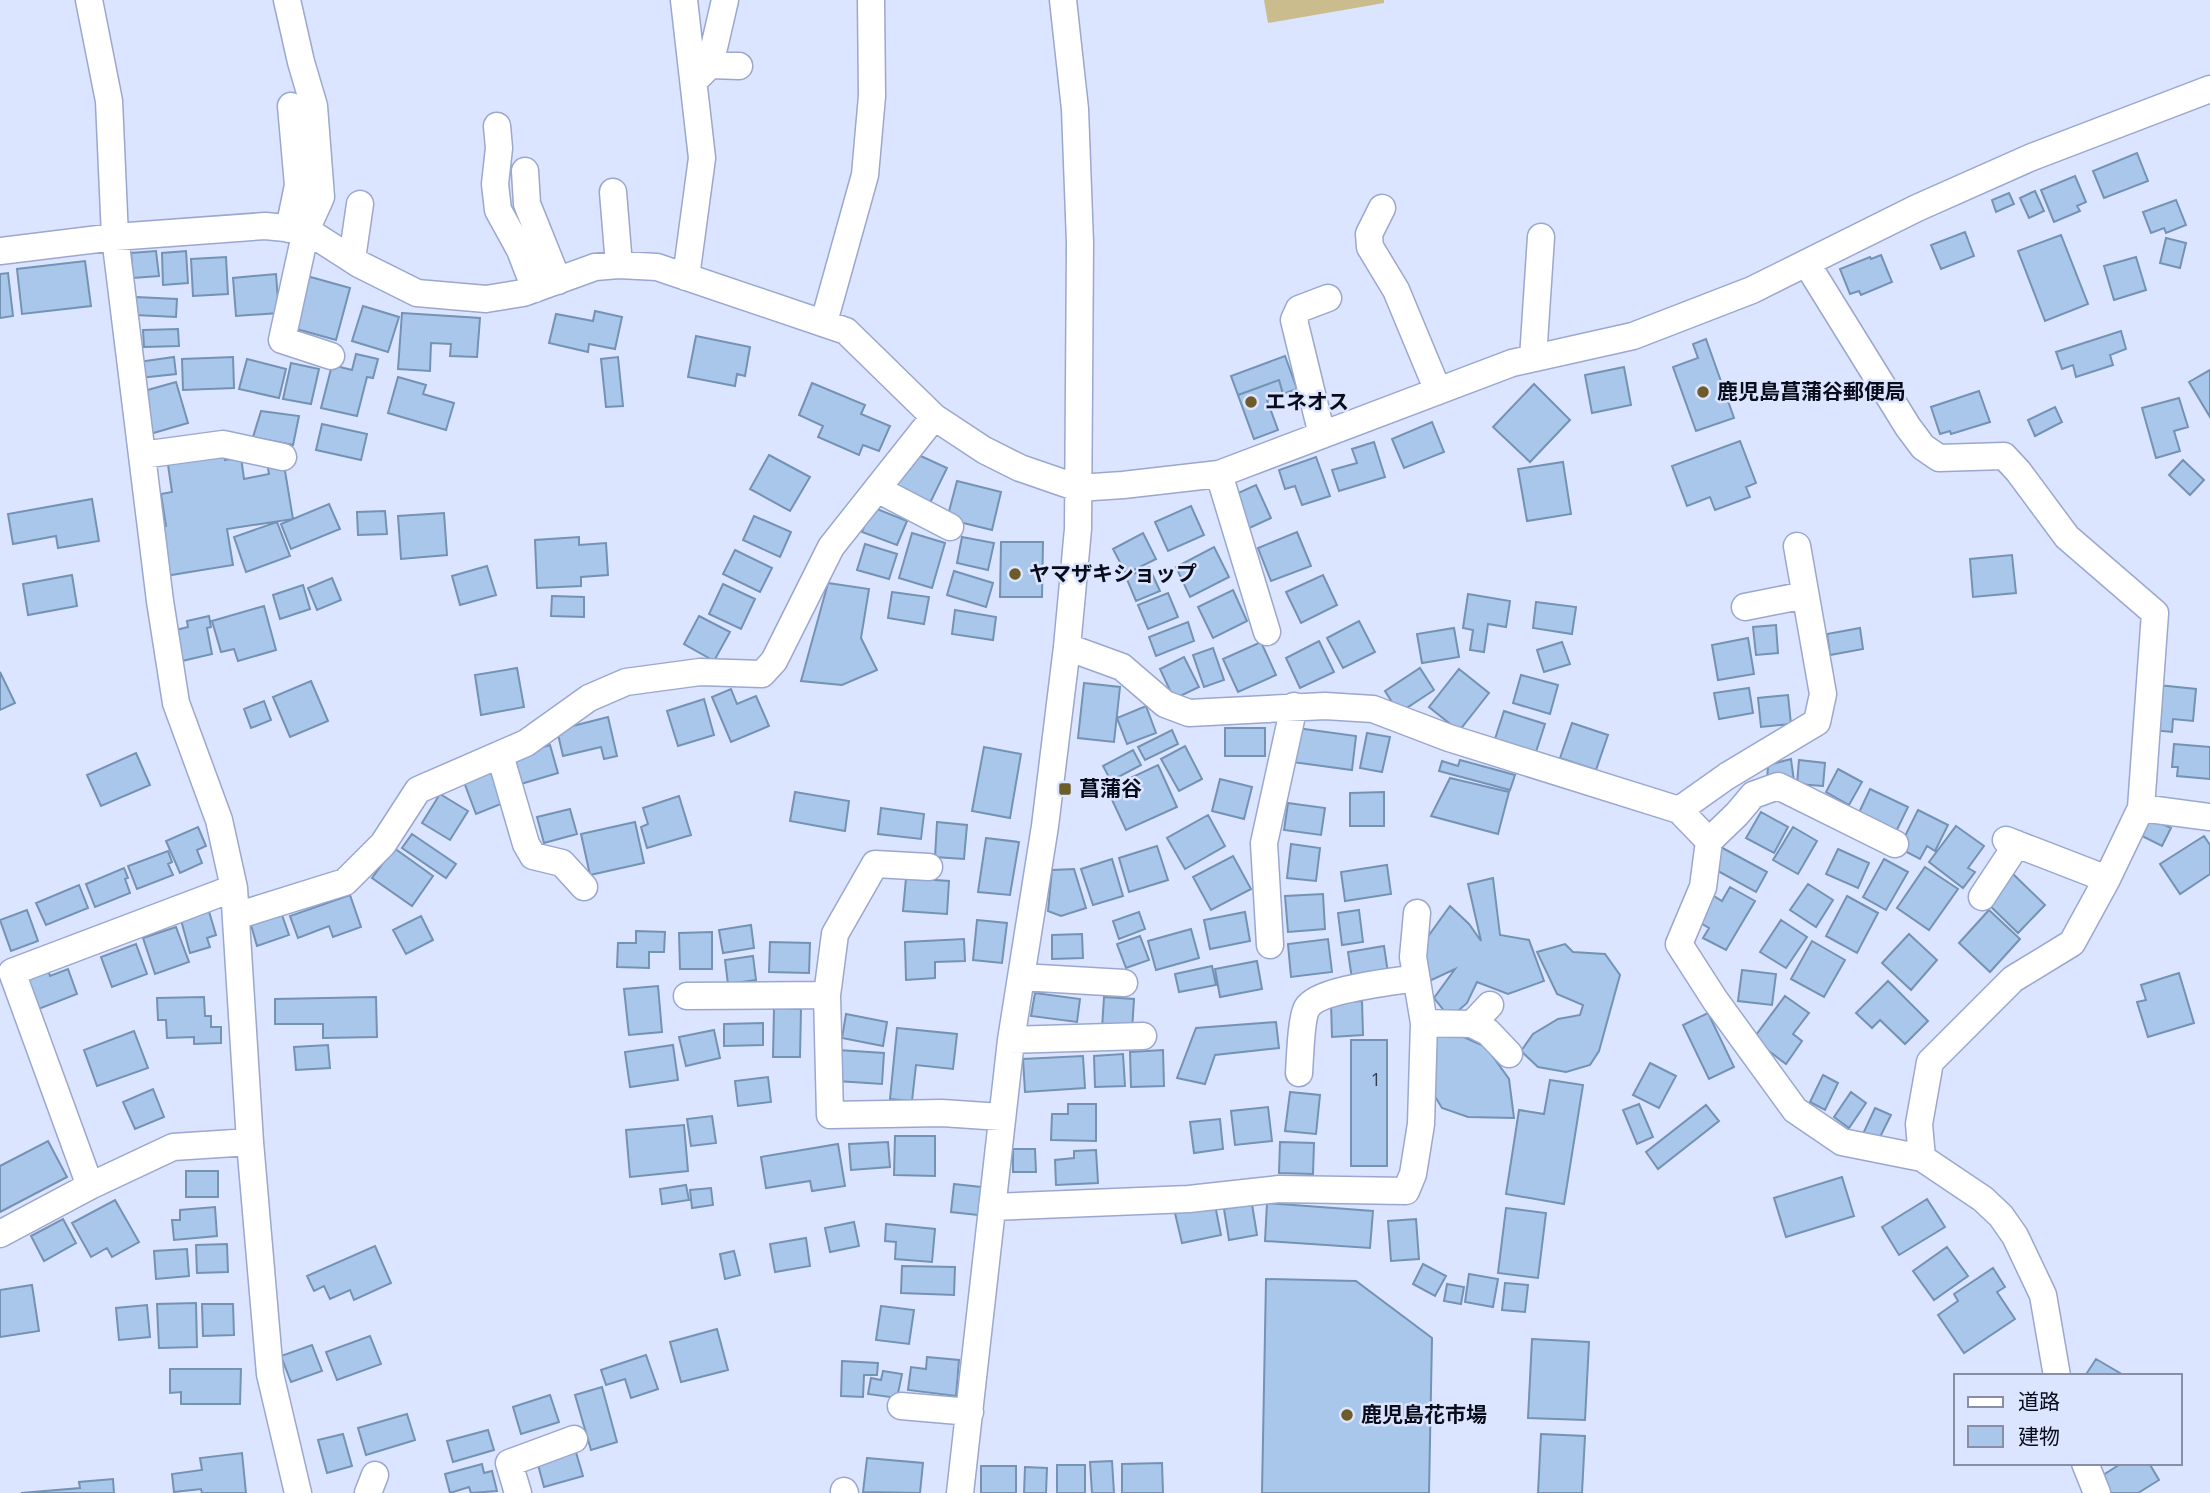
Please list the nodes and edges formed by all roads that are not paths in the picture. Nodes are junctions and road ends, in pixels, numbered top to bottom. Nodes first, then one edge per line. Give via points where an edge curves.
1 (89, 0) edge
2 (287, 0) edge
3 (684, 0) edge
4 (725, 0) edge
5 (871, 0) edge
6 (1063, 0) edge
7 (738, 66) dead end
8 (702, 74) junction
9 (2210, 89) edge
10 (291, 106) dead end
11 (497, 126) dead end
12 (525, 171) dead end
13 (613, 192) dead end
14 (360, 204) dead end
15 (1382, 208) dead end
16 (298, 229) junction
17 (114, 237) junction
18 (1541, 237) dead end
19 (0, 251) edge
20 (352, 259) junction
21 (1807, 264) junction
22 (619, 265) junction
23 (686, 277) junction
24 (547, 285) junction
25 (1328, 298) dead end
26 (824, 323) junction
27 (331, 356) dead end
28 (1533, 358) junction
29 (1438, 391) junction
30 (934, 417) junction
31 (1322, 435) junction
32 (142, 455) junction
33 (283, 457) dead end
34 (1219, 474) junction
35 (1078, 488) junction
36 (877, 489) junction
37 (950, 527) dead end
38 (1797, 546) dead end
39 (1805, 595) junction
40 (1745, 607) dead end
41 (1267, 632) dead end
42 (1067, 647) junction
43 (1294, 706) junction
44 (499, 755) junction
45 (2141, 808) junction
46 (1679, 810) junction
47 (2210, 817) edge
48 (1709, 841) junction
49 (1895, 844) dead end
50 (929, 867) dead end
51 (2107, 879) junction
52 (584, 887) dead end
53 (234, 888) junction
54 (1982, 897) dead end
55 (1416, 913) dead end
56 (236, 916) junction
57 (1270, 945) dead end
58 (1020, 977) junction
59 (1416, 978) junction
60 (1124, 983) dead end
61 (827, 995) junction
62 (687, 996) dead end
63 (1490, 1005) dead end
64 (1424, 1023) junction
65 (1472, 1024) junction
66 (1143, 1036) dead end
67 (1010, 1040) junction
68 (1509, 1054) dead end
69 (1299, 1073) dead end
70 (1002, 1118) junction
71 (250, 1142) junction
72 (1922, 1158) junction
73 (90, 1186) junction
74 (992, 1207) junction
75 (0, 1234) edge
76 (2057, 1374) edge
77 (901, 1406) dead end
78 (970, 1412) junction
79 (574, 1439) dead end
80 (2086, 1465) edge
81 (298, 1493) edge
82 (518, 1493) edge
83 (960, 1493) edge
84 (2097, 1493) edge

1 - 17 street via 109,101
2 - 16 street via 314,106 321,197
3 - 8 street
4 - 8 street
5 - 26 street via 873,96 865,175
6 - 35 street via 1075,109 1080,243
7 - 8 street
8 - 23 street via 702,158
9 - 21 street via 2019,163
10 - 16 street
11 - 24 street via 498,210
12 - 24 street via 527,204
13 - 22 street
14 - 20 street
15 - 29 street via 1369,234 1370,247 1396,290
16 - 17 street via 265,226
16 - 20 street
16 - 27 street via 271,337
17 - 19 street
17 - 32 street
18 - 28 street
20 - 24 street via 417,293 486,299
21 - 28 street via 1633,336
21 - 45 street via 1923,447 1939,458 2004,456 2067,537 2155,613
22 - 23 street via 657,267
22 - 24 street via 595,267
23 - 26 street
25 - 31 street via 1299,309 1294,320
26 - 30 street via 846,331
28 - 29 street
29 - 31 street
30 - 35 street via 1020,468
30 - 36 street
31 - 34 street
32 - 33 street via 223,444
32 - 53 street via 176,704 219,820
34 - 35 street
34 - 41 street
35 - 42 street via 1079,530
36 - 37 street
36 - 44 street via 831,547 774,661 762,674 700,673 626,682 589,698 526,743
38 - 39 street
39 - 40 street
39 - 46 street via 1824,694 1816,722
42 - 43 street via 1122,667 1165,704 1189,713
42 - 58 street
43 - 46 street via 1373,709 1449,738
43 - 57 street via 1264,843
44 - 52 street via 533,856 562,863
44 - 56 street via 418,790 383,844 345,882
45 - 47 street
45 - 51 street
46 - 48 street
48 - 49 street via 1753,795 1778,786
48 - 72 street via 1703,887 1679,944 1715,1000 1796,1110 1842,1142
50 - 61 street via 875,864 835,934
51 - 54 street via 2012,842
51 - 72 street via 2072,943 2014,979 1930,1062 1919,1124
53 - 56 street
53 - 73 street via 12,972
55 - 59 street
56 - 71 street
58 - 60 street
58 - 67 street
59 - 64 street
59 - 69 street via 1313,1000 1305,1010
61 - 62 street
61 - 70 street via 830,1115 942,1113
63 - 65 street
64 - 65 street
64 - 74 street via 1421,1124 1406,1191 1279,1189 1189,1199
65 - 68 street via 1488,1031
66 - 67 street
67 - 70 street
70 - 74 street
71 - 73 street via 173,1147
71 - 81 street via 270,1374
72 - 76 street via 1983,1199 2015,1237 2043,1294
73 - 75 street
74 - 78 street
77 - 78 street
78 - 83 street
79 - 82 street via 509,1463
80 - 84 street

